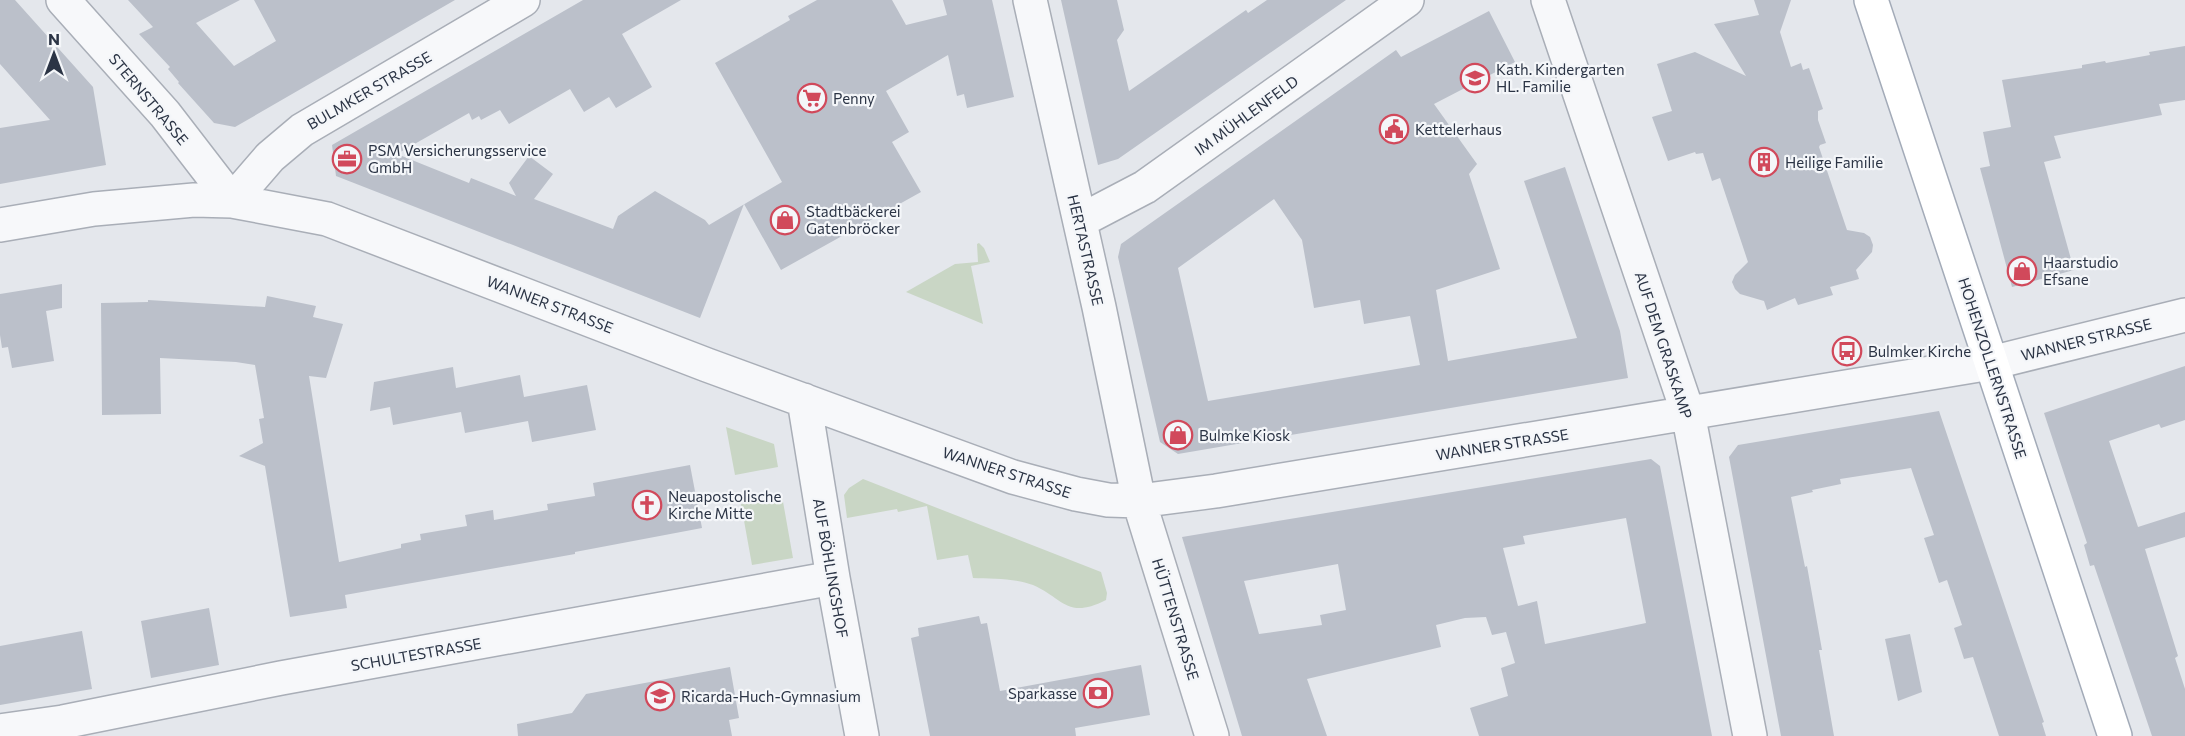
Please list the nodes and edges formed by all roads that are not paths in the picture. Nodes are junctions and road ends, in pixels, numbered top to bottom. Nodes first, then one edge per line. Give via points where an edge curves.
1 (63, 0) edge
2 (523, 0) edge
3 (1030, 0) edge
4 (1407, 0) edge
5 (1548, 0) edge
6 (1871, 0) edge
7 (232, 201) junction
8 (1080, 221) junction
9 (0, 225) edge
10 (2185, 315) edge
11 (1991, 363) junction
12 (804, 400) junction
13 (1688, 413) junction
14 (1139, 501) junction
15 (832, 578) junction
16 (65, 729) edge
17 (0, 731) edge
18 (862, 736) edge
19 (1212, 736) edge
20 (1749, 736) edge
21 (2115, 736) edge

1 - 7 street, STERNSTRASSE via 165,114
2 - 7 street, BULMKER STRASSE via 302,130 270,157
3 - 8 street, HERTASTRASSE
4 - 8 street, IM MÜHLENFELD via 1145,188
5 - 13 street, AUF DEM GRASKAMP
6 - 11 main road, HOHENZOLLERNSTRASSE
7 - 9 street, WANNER STRASSE via 158,202
7 - 12 street, WANNER STRASSE via 327,219
8 - 14 street, HERTASTRASSE
10 - 11 street, WANNER STRASSE
11 - 13 street, WANNER STRASSE
11 - 21 main road, HOHENZOLLERNSTRASSE
12 - 14 street, WANNER STRASSE via 1013,477 1076,494
12 - 15 street, AUF BÖHLINGSHOF
13 - 14 street, WANNER STRASSE
13 - 20 street, AUF DEM GRASKAMP
14 - 19 street, HÜTTENSTRASSE
15 - 16 street, SCHULTESTRASSE via 281,678
15 - 18 street, AUF BÖHLINGSHOF
16 - 17 street, SCHULTESTRASSE

